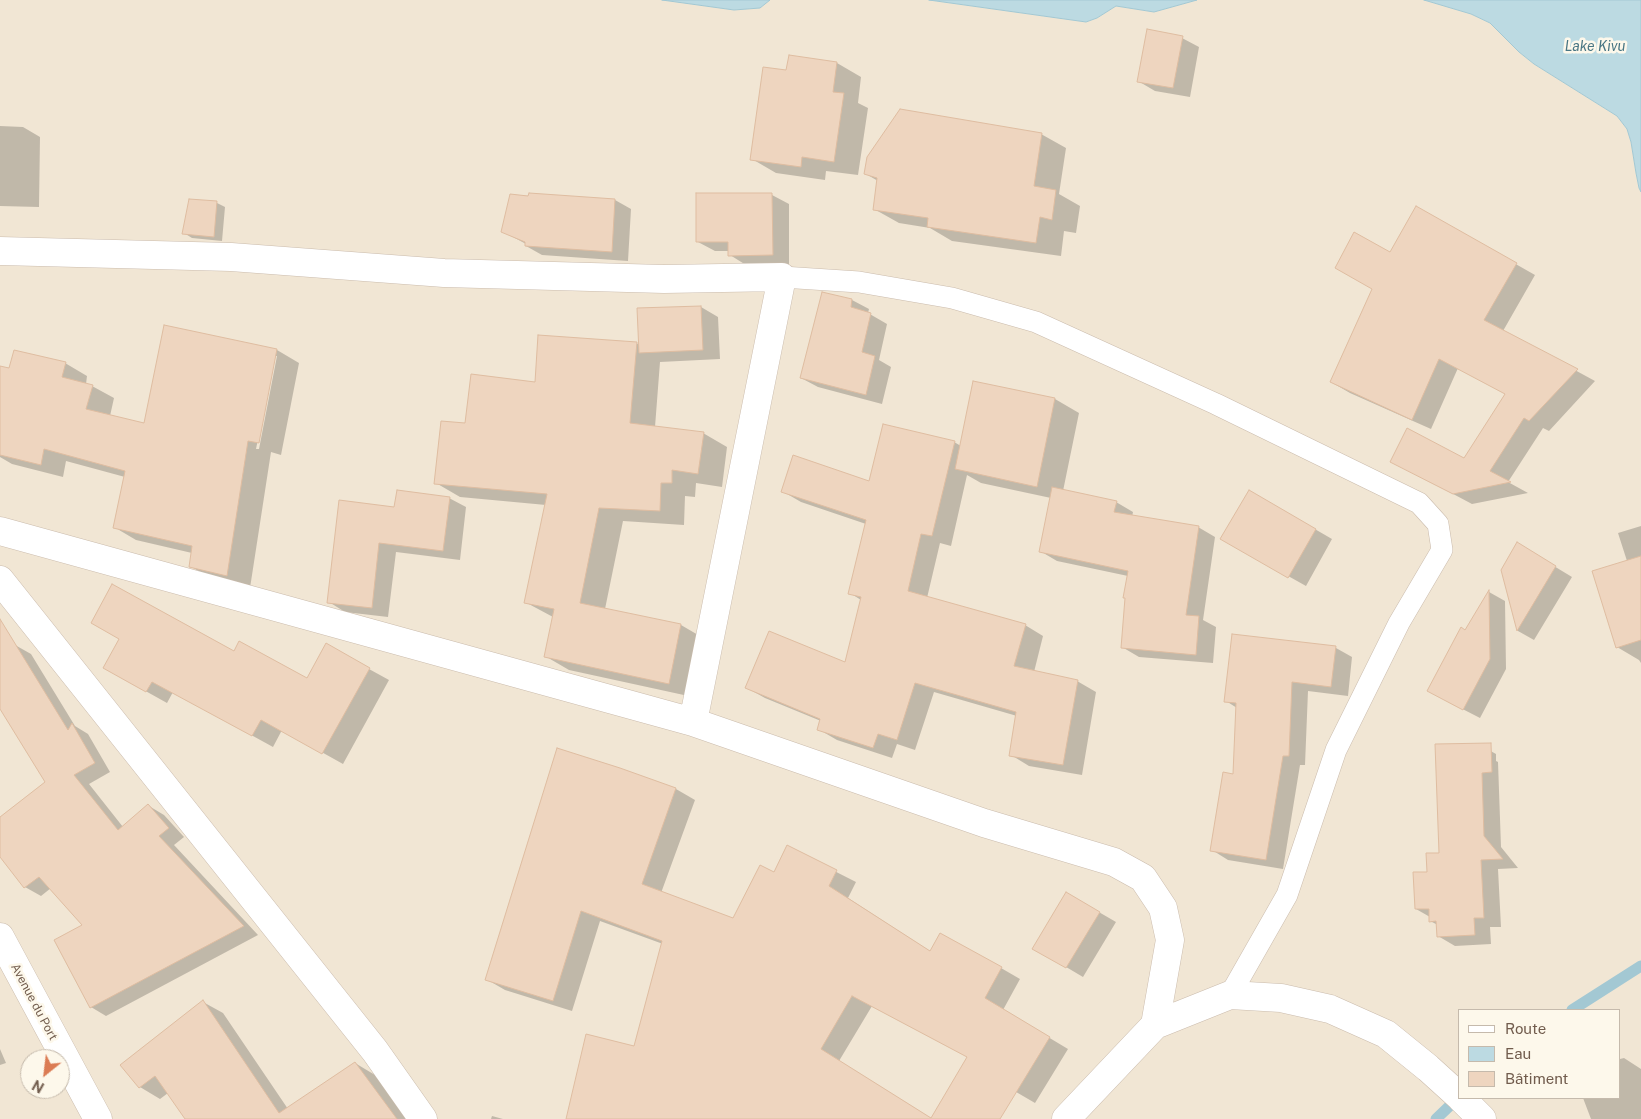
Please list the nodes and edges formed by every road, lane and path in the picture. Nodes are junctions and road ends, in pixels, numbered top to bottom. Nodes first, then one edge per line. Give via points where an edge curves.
1 (0, 251) edge
2 (782, 277) junction
3 (0, 531) edge
4 (0, 580) edge
5 (693, 722) junction
6 (0, 937) edge
7 (1230, 995) junction
8 (1155, 1025) junction
9 (1458, 1095) edge
10 (1462, 1099) edge
11 (98, 1119) edge
12 (423, 1119) edge
13 (1066, 1119) edge
14 (1482, 1119) edge

1 - 2 street via 231,257 444,273 664,279
2 - 5 street
2 - 7 lane via 859,282 952,298 1036,322 1216,404 1419,503 1438,524 1442,550 1398,623 1336,750 1287,895
3 - 5 street
4 - 12 street via 375,1051
5 - 8 street via 975,820 1114,862 1143,878 1163,908 1170,940
6 - 11 street, Avenue du Port
7 - 8 street
7 - 9 street via 1281,998 1330,1009 1386,1034
8 - 13 street
10 - 14 street

